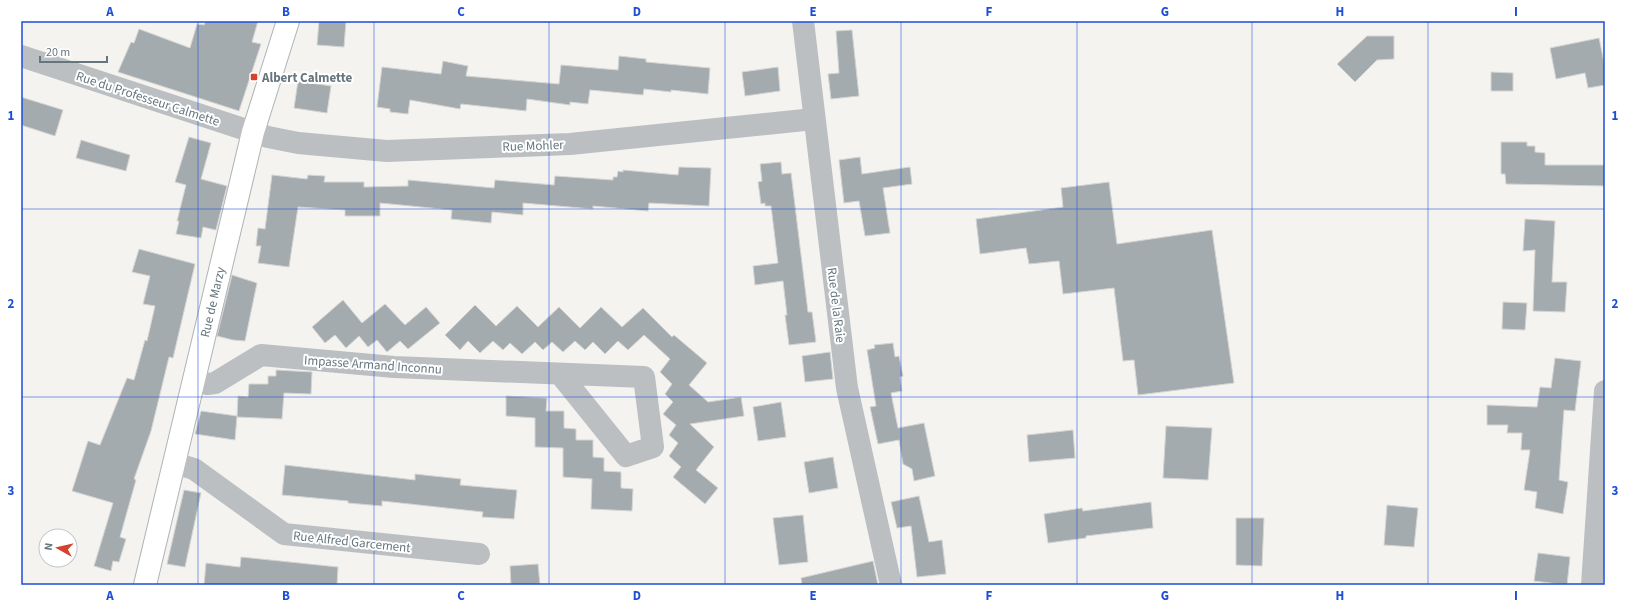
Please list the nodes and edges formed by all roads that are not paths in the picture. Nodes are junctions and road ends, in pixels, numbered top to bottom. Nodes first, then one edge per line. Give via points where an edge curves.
1 (288, 21) edge
2 (803, 21) edge
3 (21, 56) edge
4 (814, 119) junction
5 (253, 132) junction
6 (560, 374) junction
7 (194, 381) junction
8 (1605, 391) edge
9 (174, 463) junction
10 (479, 554) dead end
11 (145, 585) edge
12 (891, 585) edge
13 (1592, 585) edge

1 - 5 main road, Rue de Marzy
2 - 4 street, Rue de la Raie
3 - 5 street, Rue du Professeur Calmette
4 - 5 street, Rue Mohler via 570,144 386,152 292,142
4 - 12 street, Rue de la Raie via 847,388
5 - 7 main road, Rue de Marzy
6 - 6 street, Impasse Armand Inconnu via 644,377 653,447 626,456
6 - 7 street, Impasse Armand Inconnu via 394,367 261,355 215,383
7 - 9 main road, Rue de Marzy
8 - 13 street
9 - 10 street, Rue Alfred Garcement via 194,469 284,534
9 - 11 main road, Rue de Marzy

